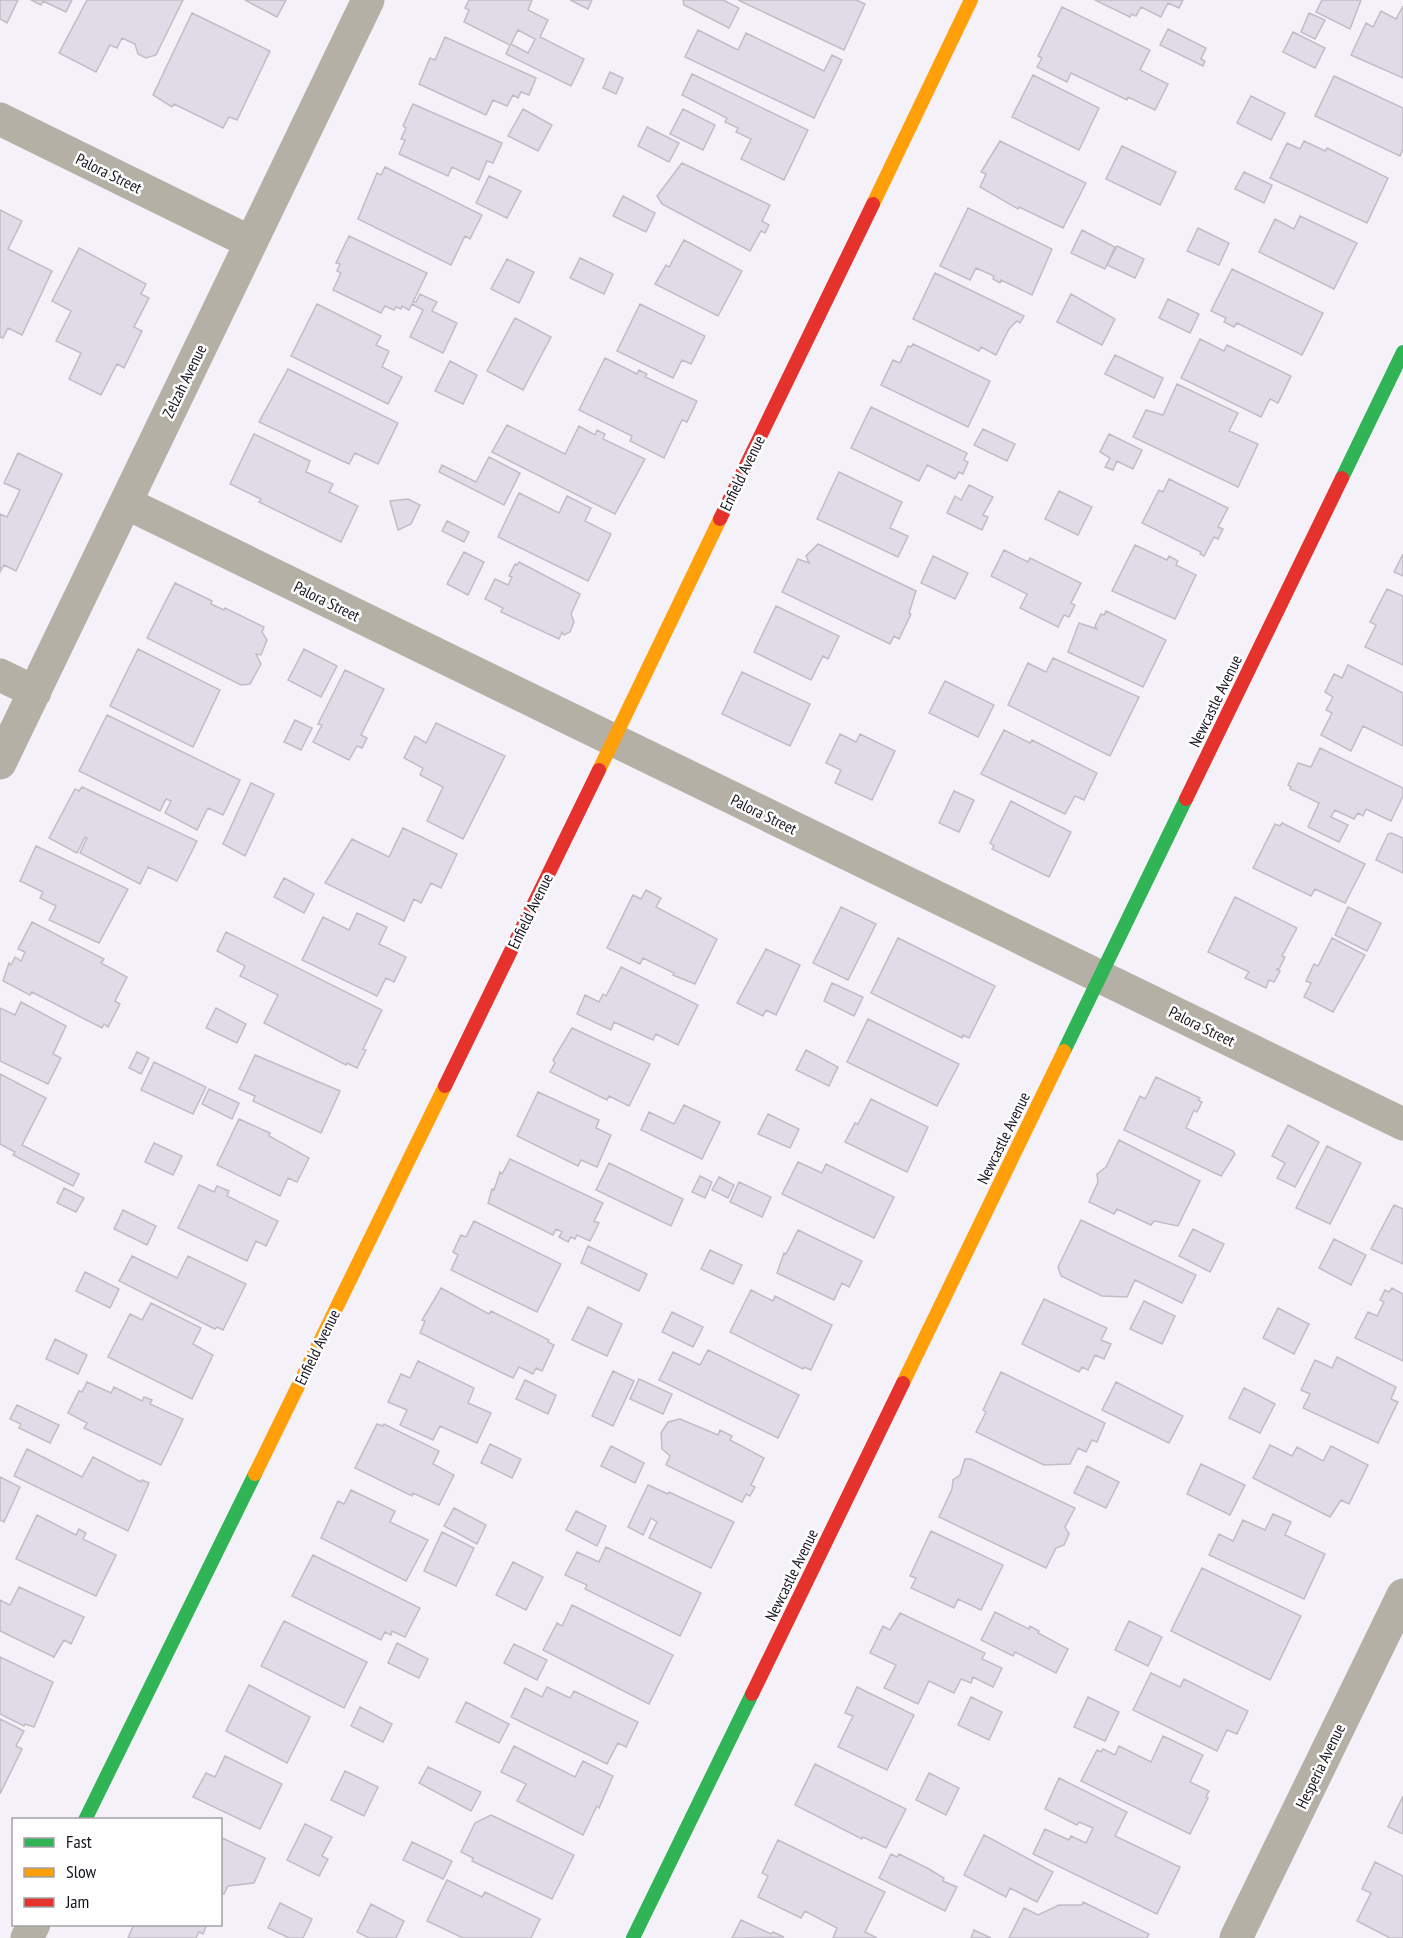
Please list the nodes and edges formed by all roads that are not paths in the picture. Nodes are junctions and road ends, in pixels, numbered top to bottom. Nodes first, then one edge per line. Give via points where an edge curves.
1 (369, 0) edge
2 (970, 0) edge
3 (0, 119) edge
4 (250, 242) junction
5 (1403, 352) edge
6 (126, 503) junction
7 (0, 675) edge
8 (35, 692) junction
9 (613, 741) junction
10 (0, 763) edge
11 (1100, 976) junction
12 (1403, 1124) edge
13 (1403, 1595) edge
14 (86, 1818) edge
15 (633, 1938) edge
16 (1236, 1938) edge

1 - 4 street, Zelzah Avenue
2 - 9 street, Enfield Avenue
3 - 4 street, Palora Street
4 - 6 street, Zelzah Avenue
5 - 11 street, Newcastle Avenue
6 - 8 street, Zelzah Avenue
6 - 9 street, Palora Street
7 - 8 street
8 - 10 street, Zelzah Avenue
9 - 11 street, Palora Street
9 - 14 street, Enfield Avenue
11 - 12 street, Palora Street
11 - 15 street, Newcastle Avenue
13 - 16 street, Hesperia Avenue

